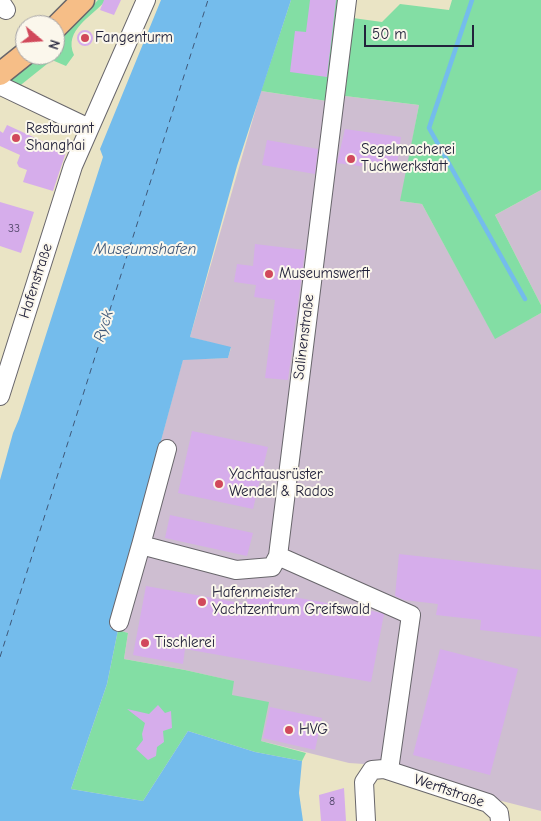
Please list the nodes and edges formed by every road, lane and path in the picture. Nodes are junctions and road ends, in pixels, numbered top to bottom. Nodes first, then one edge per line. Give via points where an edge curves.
1 (83, 0) edge
2 (146, 0) edge
3 (347, 0) edge
4 (65, 18) edge
5 (15, 62) edge
6 (0, 74) edge
7 (1, 86) edge
8 (89, 128) junction
9 (0, 396) edge
10 (167, 449) dead end
11 (141, 545) junction
12 (278, 556) junction
13 (119, 622) dead end
14 (379, 740) dead end
15 (390, 764) junction
16 (366, 821) edge
17 (500, 821) edge

1 - 4 main road
2 - 8 street, Hafenstraße
3 - 12 street, Salinenstraße
5 - 6 main road
7 - 8 street
8 - 9 street, Hafenstraße via 73,166
10 - 11 street
11 - 12 street via 236,570 272,567
11 - 13 street
12 - 15 street via 411,615
14 - 15 street via 387,749
15 - 16 street via 372,770 364,782
15 - 17 street, Werftstraße via 488,803 499,812

